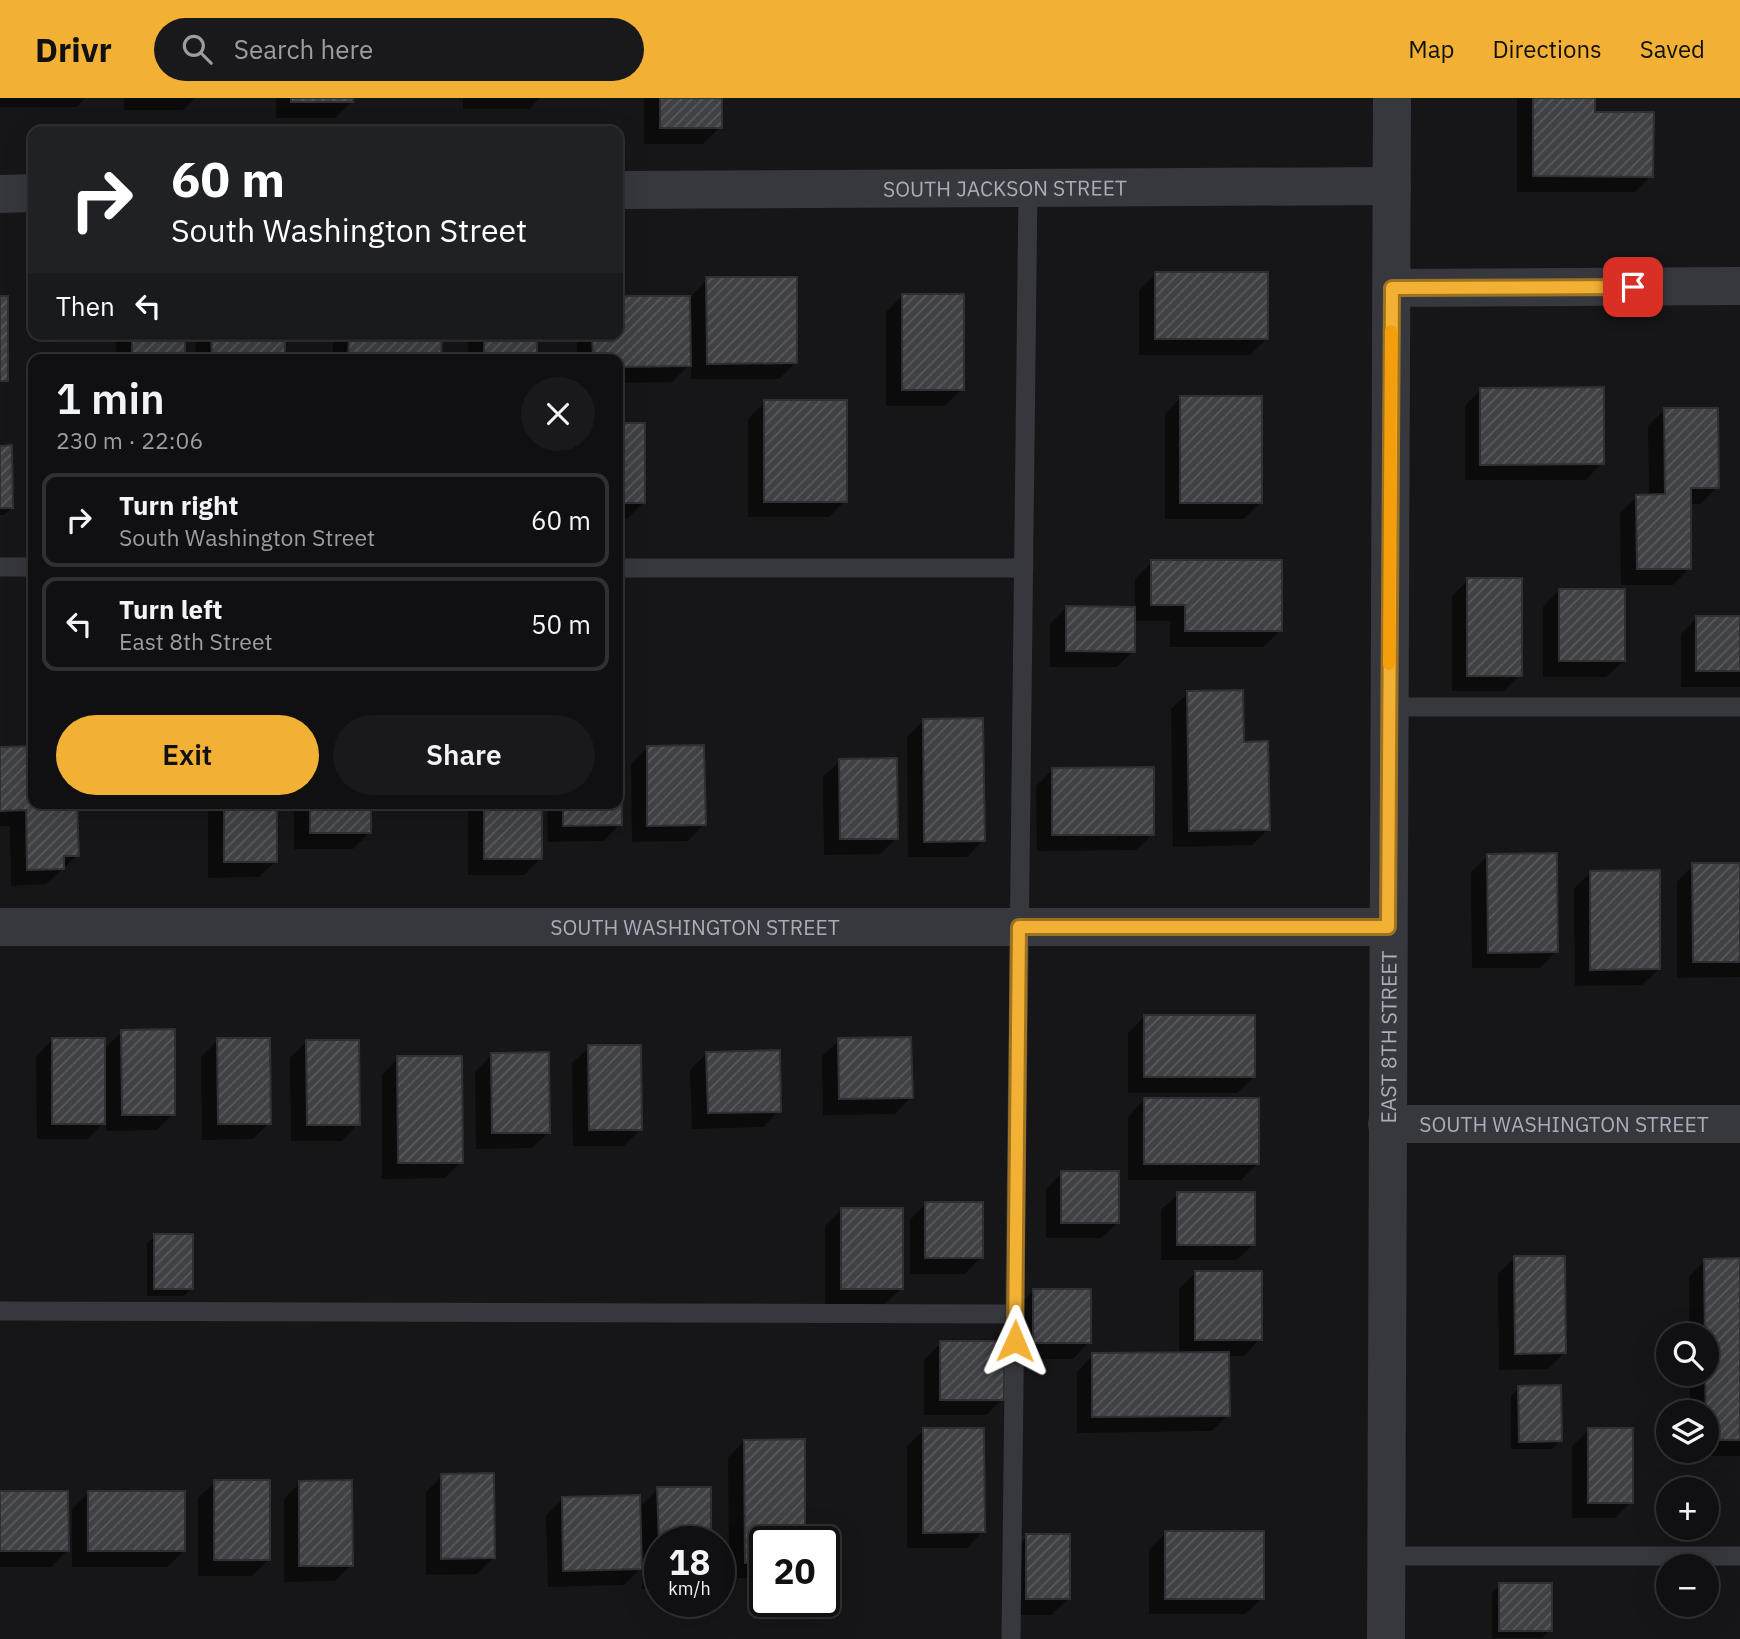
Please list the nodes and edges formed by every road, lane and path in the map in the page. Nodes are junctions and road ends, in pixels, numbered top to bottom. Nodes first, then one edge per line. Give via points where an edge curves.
1 (1392, 98) edge
2 (1392, 186) junction
3 (1028, 188) junction
4 (623, 190) edge
5 (0, 194) edge
6 (28, 194) edge
7 (1740, 286) edge
8 (1392, 288) junction
9 (0, 567) edge
10 (28, 567) edge
11 (623, 568) edge
12 (1024, 568) junction
13 (1389, 707) junction
14 (1740, 707) edge
15 (0, 927) edge
16 (1019, 927) junction
17 (1388, 927) junction
18 (1387, 1124) junction
19 (1740, 1124) edge
20 (0, 1311) edge
21 (1015, 1314) junction
22 (1386, 1556) junction
23 (1740, 1556) edge
24 (1011, 1639) edge
25 (1386, 1639) edge

1 - 2 street, EAST 8TH STREET
2 - 3 street, SOUTH JACKSON STREET
2 - 8 street, EAST 8TH STREET
3 - 4 street, SOUTH JACKSON STREET
3 - 12 lane
5 - 6 street
7 - 8 street
8 - 13 street, EAST 8TH STREET
9 - 10 lane
11 - 12 lane
12 - 16 lane
13 - 14 lane
13 - 17 street, EAST 8TH STREET
15 - 16 street, SOUTH WASHINGTON STREET
16 - 17 street, SOUTH WASHINGTON STREET
16 - 21 lane
17 - 18 street, EAST 8TH STREET
18 - 19 street, SOUTH WASHINGTON STREET
18 - 22 street, EAST 8TH STREET
20 - 21 lane
21 - 24 lane
22 - 23 lane
22 - 25 street, EAST 8TH STREET

